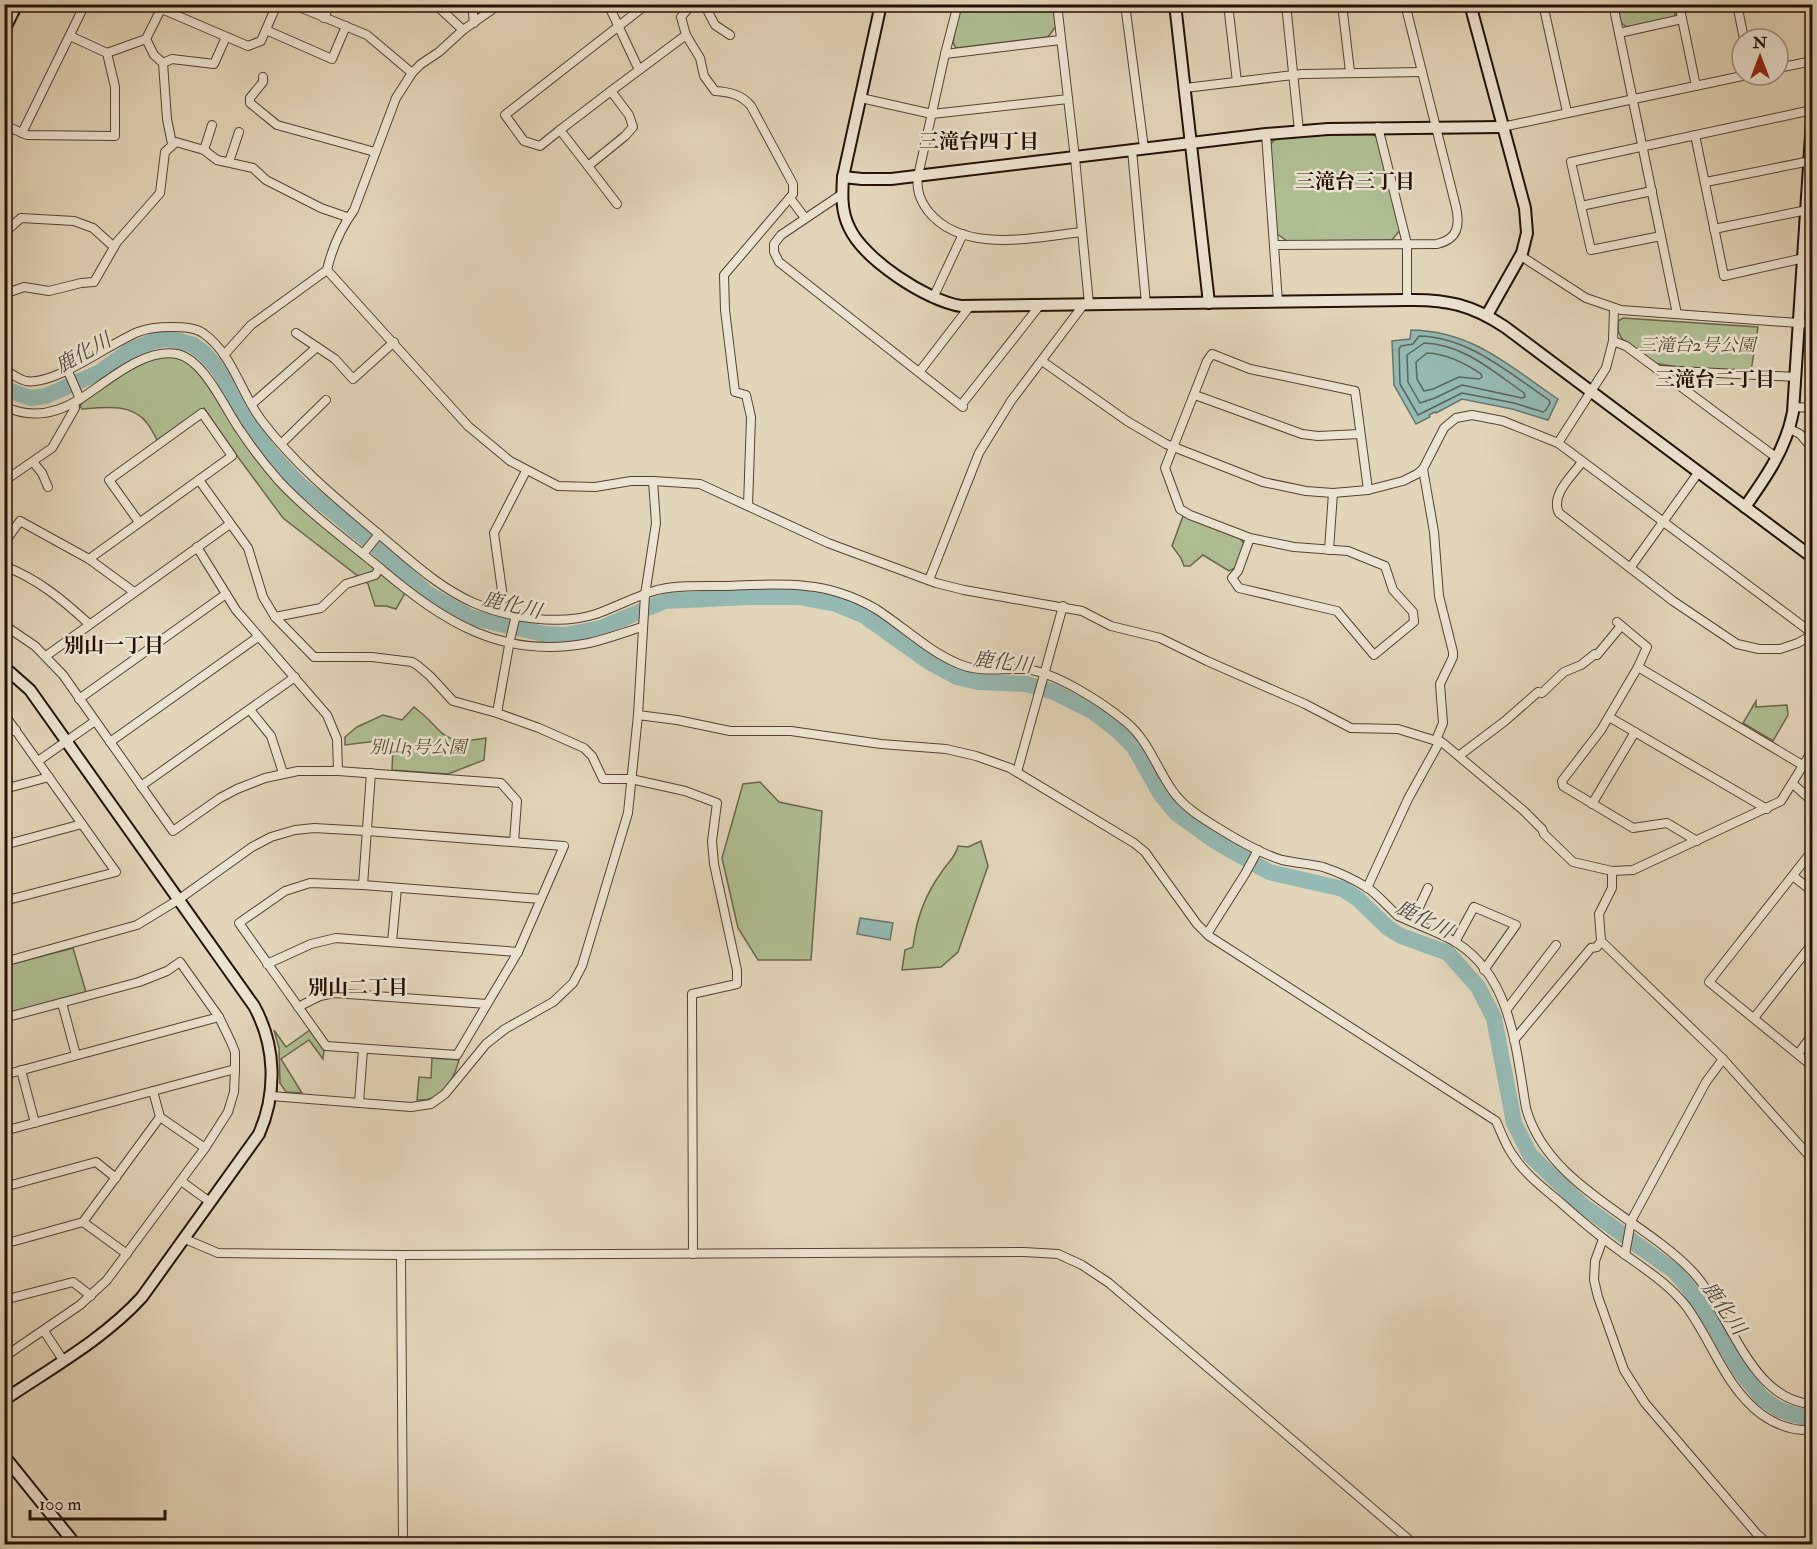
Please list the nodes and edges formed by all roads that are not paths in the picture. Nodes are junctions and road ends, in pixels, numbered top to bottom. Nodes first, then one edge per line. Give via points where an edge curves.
1 (17, 4) edge
2 (85, 4) edge
3 (150, 4) edge
4 (277, 4) edge
5 (292, 4) edge
6 (330, 4) edge
7 (435, 4) edge
8 (472, 4) edge
9 (500, 4) edge
10 (608, 4) edge
11 (647, 4) edge
12 (693, 4) edge
13 (704, 4) edge
14 (881, 4) edge
15 (958, 4) edge
16 (1057, 4) edge
17 (1125, 4) edge
18 (1175, 4) edge
19 (1228, 4) edge
20 (1286, 4) edge
21 (1342, 4) edge
22 (1405, 4) edge
23 (1470, 4) edge
24 (1543, 4) edge
25 (1613, 4) edge
26 (1679, 4) edge
27 (1737, 4) edge
28 (1811, 4) edge
29 (160, 9) junction
30 (1812, 10) edge
31 (324, 18) junction
32 (1682, 19) junction
33 (474, 23) junction
34 (346, 26) junction
35 (1742, 27) edge
36 (618, 28) junction
37 (4, 30) edge
38 (266, 30) junction
39 (463, 30) junction
40 (1619, 33) junction
41 (686, 35) junction
42 (730, 35) dead end
43 (70, 36) junction
44 (226, 37) junction
45 (146, 39) junction
46 (1060, 40) junction
47 (107, 53) junction
48 (945, 54) junction
49 (1812, 62) edge
50 (163, 63) junction
51 (1790, 66) edge
52 (639, 70) junction
53 (1350, 72) junction
54 (1422, 72) junction
55 (412, 73) junction
56 (1293, 75) junction
57 (263, 77) dead end
58 (1730, 79) edge
59 (1237, 82) junction
60 (1696, 86) junction
61 (1185, 88) junction
62 (611, 91) junction
63 (861, 98) junction
64 (1068, 99) junction
65 (1632, 99) junction
66 (1812, 110) edge
67 (1567, 112) junction
68 (932, 114) junction
69 (1812, 120) edge
70 (4, 125) edge
71 (212, 125) dead end
72 (1378, 127) junction
73 (1436, 127) junction
74 (1502, 127) junction
75 (560, 130) junction
76 (1299, 131) junction
77 (239, 132) dead end
78 (22, 133) junction
79 (1266, 134) junction
80 (1695, 135) junction
81 (172, 144) junction
82 (1192, 144) junction
83 (1643, 147) junction
84 (1144, 148) junction
85 (204, 150) junction
86 (1132, 150) junction
87 (375, 152) junction
88 (1075, 158) junction
89 (1810, 160) junction
90 (229, 162) junction
91 (588, 166) junction
92 (843, 177) junction
93 (918, 177) junction
94 (1706, 182) junction
95 (1652, 191) junction
96 (842, 194) junction
97 (790, 198) junction
98 (617, 204) dead end
99 (1581, 206) junction
100 (1807, 210) junction
101 (347, 217) junction
102 (805, 218) junction
103 (1714, 229) junction
104 (1082, 232) junction
105 (4, 233) edge
106 (963, 234) junction
107 (1661, 236) junction
108 (1407, 244) junction
109 (1274, 245) junction
110 (114, 247) junction
111 (1521, 256) junction
112 (1804, 258) junction
113 (327, 270) junction
114 (4, 294) edge
115 (933, 298) junction
116 (1407, 300) junction
117 (1278, 302) junction
118 (1209, 303) junction
119 (1086, 304) junction
120 (1146, 304) junction
121 (1040, 305) junction
122 (970, 306) junction
123 (1614, 308) junction
124 (1677, 314) junction
125 (1486, 315) junction
126 (1799, 323) junction
127 (1812, 324) edge
128 (296, 333) dead end
129 (1613, 341) junction
130 (394, 342) junction
131 (317, 347) junction
132 (224, 355) junction
133 (1042, 361) junction
134 (4, 369) edge
135 (1659, 370) junction
136 (68, 372) junction
137 (920, 372) junction
138 (1796, 377) junction
139 (1591, 392) junction
140 (1195, 395) junction
141 (78, 399) junction
142 (326, 400) dead end
143 (252, 404) junction
144 (4, 406) edge
145 (1793, 407) junction
146 (1812, 408) edge
147 (1790, 429) junction
148 (1360, 434) junction
149 (1558, 443) junction
150 (1811, 443) edge
151 (281, 444) junction
152 (1174, 448) junction
153 (1777, 458) junction
154 (33, 462) junction
155 (1582, 462) junction
156 (1423, 469) junction
157 (526, 471) junction
158 (1698, 473) junction
159 (200, 480) junction
160 (653, 481) junction
161 (4, 484) edge
162 (48, 487) dead end
163 (1368, 490) junction
164 (1333, 493) junction
165 (748, 506) junction
166 (1745, 507) junction
167 (1663, 521) junction
168 (140, 522) junction
169 (230, 524) junction
170 (379, 535) junction
171 (1250, 538) junction
172 (4, 543) edge
173 (197, 547) junction
174 (1329, 550) junction
175 (363, 554) junction
176 (1812, 557) edge
177 (89, 559) junction
178 (4, 566) edge
179 (380, 568) junction
180 (1630, 568) junction
181 (929, 580) junction
182 (134, 592) junction
183 (226, 594) junction
184 (645, 597) junction
185 (1063, 606) junction
186 (505, 612) junction
187 (516, 616) junction
188 (275, 617) junction
189 (89, 624) junction
190 (643, 624) junction
191 (4, 626) edge
192 (1812, 634) edge
193 (258, 637) junction
194 (509, 642) junction
195 (46, 656) junction
196 (4, 667) edge
197 (1638, 667) junction
198 (1045, 673) junction
199 (295, 677) junction
200 (80, 699) junction
201 (250, 710) junction
202 (497, 713) junction
203 (4, 714) edge
204 (638, 715) junction
205 (1609, 717) junction
206 (95, 721) junction
207 (16, 730) junction
208 (1635, 732) junction
209 (4, 733) edge
210 (65, 741) junction
211 (1438, 741) junction
212 (110, 742) junction
213 (1812, 751) edge
214 (1460, 755) junction
215 (38, 761) junction
216 (1804, 766) junction
217 (338, 771) junction
218 (1017, 772) junction
219 (283, 773) junction
220 (371, 773) junction
221 (49, 777) junction
222 (631, 779) junction
223 (1793, 784) junction
224 (141, 786) junction
225 (4, 789) edge
226 (1812, 801) edge
227 (1592, 804) junction
228 (1767, 809) junction
229 (82, 824) junction
230 (367, 831) junction
231 (1697, 841) junction
232 (514, 842) junction
233 (4, 845) edge
234 (1812, 850) edge
235 (1258, 851) junction
236 (1612, 871) junction
237 (1793, 876) junction
238 (363, 885) junction
239 (397, 888) junction
240 (1366, 888) junction
241 (1428, 888) dead end
242 (1812, 891) edge
243 (541, 899) junction
244 (177, 900) junction
245 (4, 902) edge
246 (1412, 922) junction
247 (1207, 934) junction
248 (1601, 941) junction
249 (392, 942) junction
250 (1455, 942) junction
251 (1812, 944) edge
252 (1556, 945) dead end
253 (518, 952) junction
254 (4, 962) edge
255 (267, 964) junction
256 (1484, 970) junction
257 (62, 1003) junction
258 (487, 1004) junction
259 (298, 1007) junction
260 (1507, 1009) junction
261 (219, 1017) junction
262 (4, 1018) edge
263 (1754, 1018) junction
264 (1812, 1035) edge
265 (1514, 1041) junction
266 (363, 1049) junction
267 (1798, 1054) junction
268 (76, 1055) junction
269 (1723, 1059) junction
270 (1812, 1066) edge
271 (235, 1069) junction
272 (21, 1070) junction
273 (4, 1075) edge
274 (153, 1091) junction
275 (271, 1096) junction
276 (359, 1103) junction
277 (160, 1117) junction
278 (35, 1123) junction
279 (4, 1131) edge
280 (205, 1148) junction
281 (1812, 1159) edge
282 (116, 1178) junction
283 (181, 1181) junction
284 (4, 1187) edge
285 (210, 1202) junction
286 (1630, 1221) junction
287 (83, 1222) junction
288 (185, 1239) junction
289 (1603, 1239) junction
290 (4, 1244) edge
291 (1626, 1253) junction
292 (127, 1254) junction
293 (693, 1254) junction
294 (402, 1255) junction
295 (91, 1296) junction
296 (4, 1300) edge
297 (44, 1331) junction
298 (4, 1357) edge
299 (63, 1360) junction
300 (4, 1400) edge
301 (1812, 1404) edge
302 (1812, 1430) edge
303 (4, 1456) edge
304 (75, 1545) edge
305 (403, 1545) edge
306 (1414, 1545) edge
307 (1768, 1545) edge

1 - 37 street
2 - 43 street
3 - 29 street
4 - 38 street
5 - 31 street
6 - 31 street
7 - 39 street
8 - 33 street
9 - 33 street
10 - 36 street
11 - 36 street
12 - 41 street via 681,17
13 - 42 street via 715,25
14 - 63 street
15 - 48 street
16 - 46 street
17 - 84 street
18 - 61 street
19 - 59 street
20 - 56 street
21 - 53 street
22 - 54 street
23 - 74 street
24 - 67 street
25 - 40 street
26 - 32 street
27 - 35 street
28 - 30 street
29 - 44 street
29 - 45 street
31 - 34 street
32 - 40 street
32 - 60 street
33 - 39 street
34 - 38 street via 332,59
34 - 55 street via 367,35
36 - 52 street
36 - 75 street via 505,116 524,141 540,146
38 - 44 street via 261,41 248,46
39 - 55 street
40 - 65 street
41 - 52 street
41 - 97 street via 715,91 737,94 751,106 793,184
43 - 47 street
43 - 78 street
44 - 50 street via 214,64 172,59
45 - 47 street
45 - 50 street
46 - 48 street
46 - 64 street
47 - 78 street via 115,87 115,139
48 - 68 street
49 - 51 street
50 - 81 street
52 - 62 street
53 - 54 street
53 - 56 street
54 - 73 street
55 - 87 street via 396,98
56 - 59 street
56 - 76 street
57 - 87 street via 250,103 277,125
58 - 60 street
59 - 61 street
60 - 65 street
61 - 82 street
62 - 75 street
62 - 91 street via 633,127
63 - 68 street
63 - 92 street
64 - 68 street
64 - 88 street
65 - 67 street
65 - 83 street
66 - 80 street
67 - 74 street
68 - 93 street
69 - 89 street
70 - 78 street
71 - 85 street
72 - 73 street
72 - 76 street
72 - 108 street
73 - 74 street
73 - 108 street via 1459,227 1445,242
74 - 111 street via 1526,214 1527,233
75 - 91 street
76 - 79 street
77 - 90 street
79 - 82 street
79 - 109 street
80 - 83 street
80 - 94 street
81 - 85 street
81 - 110 street via 164,155 160,194
82 - 84 street
82 - 118 street
83 - 95 street
83 - 99 street via 1571,162
84 - 86 street
85 - 90 street via 214,159
86 - 88 street
86 - 120 street
87 - 101 street via 354,210
88 - 93 street
88 - 104 street
89 - 94 street
89 - 100 street
90 - 101 street via 254,168 266,180
91 - 98 street
92 - 93 street
92 - 96 street
93 - 106 street via 917,187 927,210 935,219
94 - 103 street
95 - 99 street
95 - 107 street
96 - 102 street
96 - 115 street via 848,225 860,245
97 - 102 street
97 - 165 street via 724,275 735,392 746,395 751,417
99 - 107 street via 1591,250
100 - 103 street
100 - 112 street
101 - 113 street
102 - 137 street via 776,240 774,252 779,262
103 - 112 street via 1724,276
104 - 106 street via 1002,240
104 - 119 street
105 - 110 street via 21,218 74,221 93,228
106 - 115 street
107 - 124 street
108 - 109 street
108 - 116 street
109 - 117 street
110 - 114 street via 94,282 49,291 24,287
111 - 123 street via 1586,298
111 - 125 street
112 - 126 street
113 - 130 street
113 - 132 street via 251,325
115 - 122 street
116 - 117 street
116 - 125 street via 1456,303
117 - 118 street
118 - 120 street
119 - 120 street
119 - 121 street
119 - 133 street
121 - 122 street
121 - 137 street via 963,405
122 - 137 street
123 - 124 street
123 - 129 street
124 - 126 street
125 - 139 street
126 - 127 street
126 - 138 street
128 - 131 street
129 - 135 street
129 - 139 street via 1605,368
130 - 131 street via 353,379
130 - 157 street via 468,426 499,454
131 - 143 street
132 - 136 street via 201,331 160,327 141,330
132 - 143 street
133 - 152 street via 1127,421
133 - 181 street via 979,453
134 - 136 street via 27,381
135 - 138 street
135 - 153 street
136 - 141 street
138 - 145 street
139 - 149 street
139 - 158 street
140 - 148 street via 1302,434
140 - 148 street via 1212,354 1250,369 1355,391
140 - 152 street
141 - 144 street via 39,414
141 - 154 street via 52,448
141 - 175 street via 150,356 169,353 190,359 280,482
142 - 151 street
143 - 151 street
145 - 146 street
145 - 147 street
147 - 150 street
147 - 153 street
148 - 163 street
149 - 155 street
149 - 156 street via 1503,421 1463,416 1444,428
151 - 170 street via 316,482
152 - 164 street via 1278,486
152 - 171 street via 1165,468 1180,509
153 - 166 street
154 - 161 street
154 - 162 street
155 - 167 street
155 - 180 street via 1558,494 1556,507 1563,517
156 - 163 street via 1403,481
156 - 211 street via 1436,545 1439,596 1453,652 1440,684 1443,723
157 - 160 street via 558,486
157 - 186 street via 494,533
158 - 166 street
158 - 167 street
159 - 168 street
159 - 168 street via 232,456 202,414 109,480
159 - 169 street
160 - 165 street via 700,484
160 - 184 street via 656,523
163 - 164 street
164 - 174 street
165 - 181 street via 828,543
166 - 176 street
167 - 180 street
167 - 192 street
168 - 177 street
169 - 173 street
169 - 188 street via 248,548 263,597
170 - 175 street
170 - 186 street via 455,594
171 - 174 street
171 - 174 street via 1232,578 1239,588 1337,611 1374,656 1414,622 1413,612 1393,590 1385,566 1348,551
172 - 177 street via 20,521
173 - 182 street
173 - 183 street
175 - 179 street
177 - 182 street
178 - 189 street via 44,586
179 - 188 street via 375,575 346,584 321,608
179 - 194 street via 446,618
180 - 192 street via 1737,644 1780,649
181 - 185 street via 964,590
182 - 189 street
183 - 193 street
183 - 200 street
184 - 187 street via 592,616 567,620
184 - 190 street
184 - 198 street via 661,589 706,586 814,587 856,598 958,664
185 - 198 street
185 - 211 street via 1086,612 1111,626 1160,638 1351,728 1398,729
186 - 187 street
187 - 194 street
188 - 202 street via 314,657 412,662 453,701
189 - 195 street
190 - 194 street via 590,643 555,648
190 - 204 street
191 - 195 street
193 - 199 street
193 - 212 street
194 - 202 street
195 - 200 street
196 - 210 street via 30,690
197 - 205 street
197 - 214 street via 1647,647 1619,624 1597,655 1564,672
197 - 216 street
198 - 218 street
198 - 235 street via 1125,721 1143,741 1171,790 1185,805
199 - 201 street
199 - 217 street via 332,723
200 - 206 street
201 - 219 street via 274,742
201 - 224 street
202 - 222 street via 584,748 603,779
203 - 207 street
204 - 218 street via 730,731 791,731 946,749
204 - 222 street
205 - 208 street
205 - 227 street via 1562,781 1563,786
206 - 210 street
206 - 212 street
207 - 209 street
207 - 215 street
208 - 227 street
208 - 228 street
210 - 215 street
210 - 244 street
211 - 214 street
211 - 240 street
212 - 224 street
213 - 216 street
214 - 236 street via 1524,811 1566,857
215 - 221 street
216 - 223 street
217 - 219 street
217 - 220 street
218 - 247 street via 1145,852
219 - 224 street via 229,793 172,832
220 - 230 street
220 - 232 street via 501,783 517,801
221 - 225 street
221 - 229 street
222 - 276 street via 628,813 599,916 573,983 553,1002 497,1034 445,1094 431,1104 411,1107
222 - 293 street via 717,803 712,841 714,864 737,970 736,984 692,994
223 - 226 street
223 - 228 street via 1781,801
227 - 231 street via 1633,828 1667,823
228 - 231 street
229 - 233 street
229 - 245 street via 116,872
230 - 232 street
230 - 238 street
230 - 244 street via 304,828 271,837
231 - 236 street via 1633,870
232 - 243 street via 564,846
234 - 237 street
235 - 240 street via 1322,867
235 - 247 street
236 - 248 street via 1612,888 1599,914
237 - 242 street
237 - 263 street via 1709,982
238 - 239 street
238 - 255 street via 299,885 237,924
239 - 243 street
239 - 249 street
240 - 246 street via 1390,910
241 - 246 street
243 - 253 street
244 - 254 street via 127,929
244 - 275 street via 258,1013 271,1053
246 - 250 street
247 - 289 street via 1496,1121 1521,1167
248 - 265 street
248 - 269 street
249 - 253 street
249 - 255 street via 336,938 319,941
250 - 256 street
250 - 256 street via 1473,907 1516,925
251 - 263 street
252 - 260 street
253 - 258 street
255 - 259 street
256 - 260 street
257 - 261 street via 139,982 180,963
257 - 262 street
257 - 268 street
258 - 259 street via 334,993
258 - 266 street via 457,1055
259 - 266 street via 326,1046
260 - 265 street
261 - 268 street
261 - 271 street via 235,1052
263 - 267 street
264 - 267 street
265 - 286 street via 1529,1121 1540,1143 1565,1171
266 - 276 street
267 - 270 street
268 - 272 street
269 - 281 street
269 - 286 street via 1706,1082
271 - 274 street
271 - 280 street via 232,1102
272 - 273 street
272 - 278 street
274 - 277 street
274 - 278 street
275 - 276 street
275 - 285 street via 259,1134
277 - 280 street
277 - 282 street
278 - 279 street
280 - 283 street
282 - 284 street via 96,1162
282 - 287 street
283 - 285 street
283 - 292 street
285 - 288 street
286 - 291 street
286 - 301 street via 1694,1273 1768,1385 1789,1400
287 - 290 street
287 - 292 street
288 - 294 street via 218,1253
288 - 299 street via 128,1312
289 - 291 street
289 - 307 street via 1595,1261 1594,1280 1624,1370 1646,1403
291 - 302 street via 1687,1307 1746,1401 1783,1426
292 - 295 street
293 - 294 street
293 - 306 street via 1058,1254 1109,1283
294 - 305 street
295 - 296 street via 73,1282
295 - 297 street
297 - 298 street
297 - 299 street
299 - 300 street
303 - 304 street

